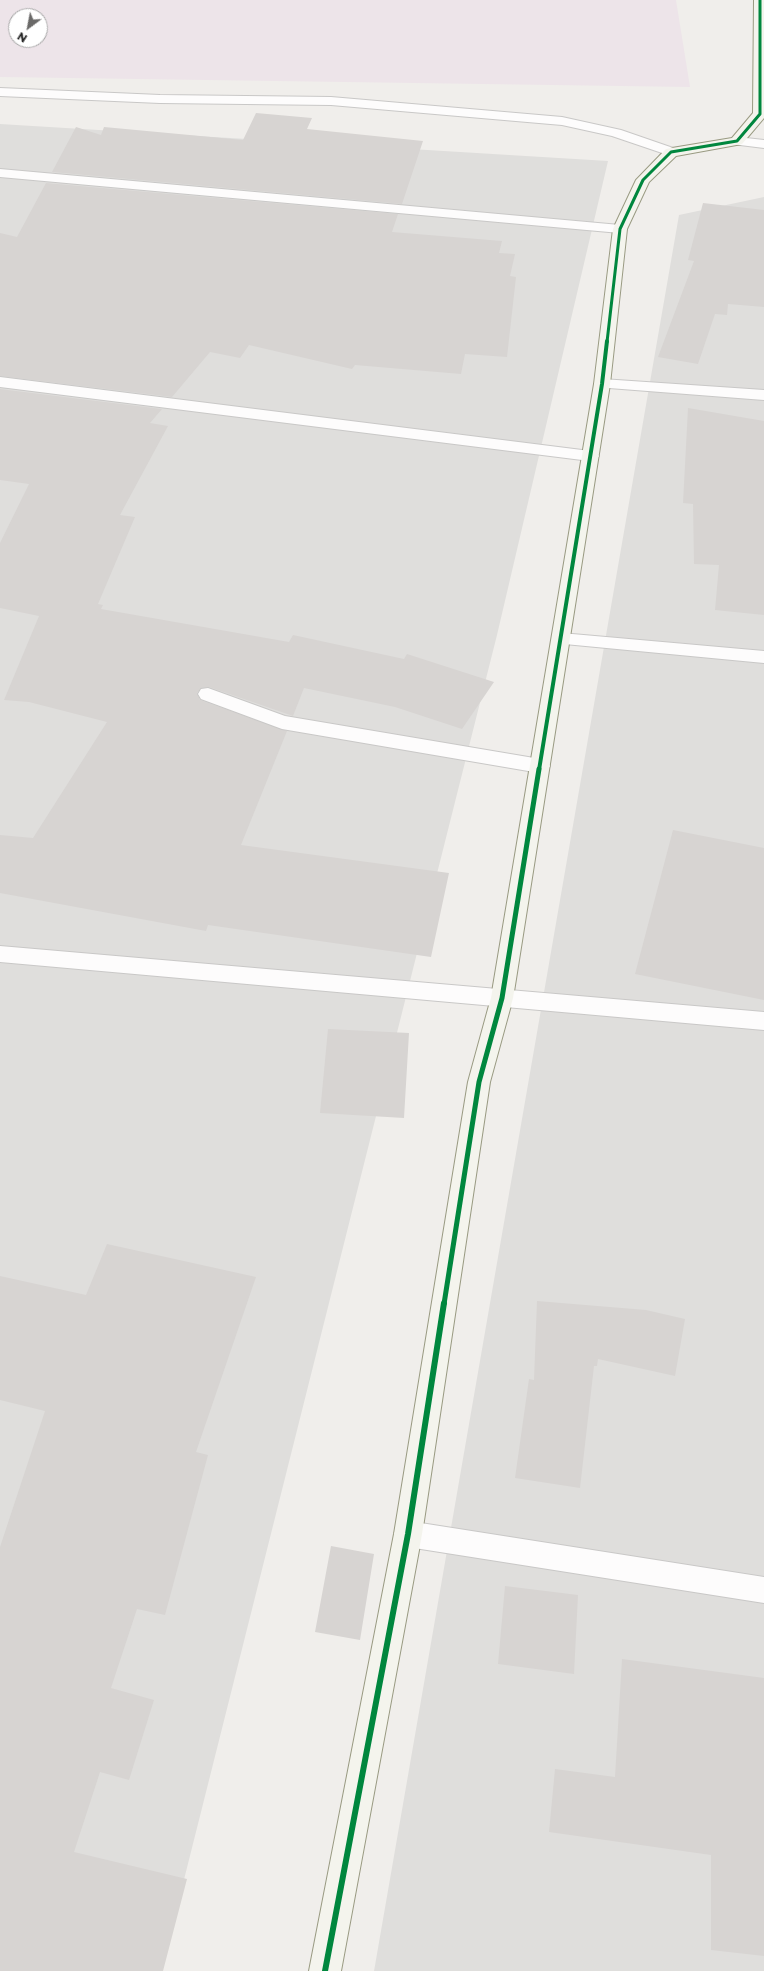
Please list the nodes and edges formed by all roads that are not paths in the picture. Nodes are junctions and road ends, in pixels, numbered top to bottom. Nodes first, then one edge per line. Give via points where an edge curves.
1 (760, 0) edge
2 (0, 92) edge
3 (737, 141) junction
4 (764, 144) edge
5 (671, 152) junction
6 (0, 173) edge
7 (620, 229) junction
8 (0, 382) edge
9 (602, 384) junction
10 (764, 395) edge
11 (590, 456) junction
12 (562, 639) junction
13 (764, 657) edge
14 (208, 694) dead end
15 (540, 766) junction
16 (0, 954) edge
17 (502, 998) junction
18 (764, 1021) edge
19 (408, 1534) junction
20 (764, 1590) edge
21 (325, 1971) edge

1 - 3 street via 760,114
2 - 5 street via 160,99 331,101 562,121 616,133
3 - 4 street
3 - 5 street
5 - 7 street via 643,180
6 - 7 street
7 - 9 street
8 - 11 street
9 - 10 street
9 - 11 street
11 - 12 street
12 - 13 street
12 - 15 street
14 - 15 street via 282,722
15 - 17 street
16 - 17 street
17 - 18 street
17 - 19 street via 479,1082
19 - 20 street
19 - 21 street

